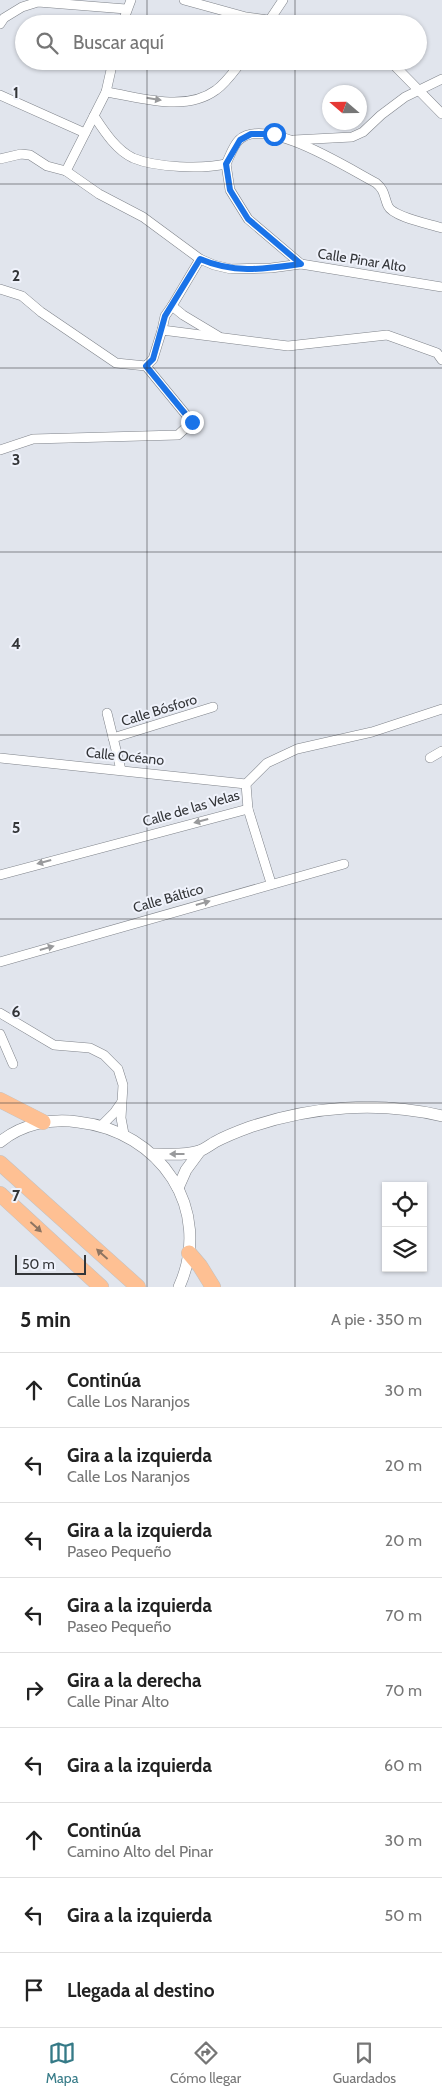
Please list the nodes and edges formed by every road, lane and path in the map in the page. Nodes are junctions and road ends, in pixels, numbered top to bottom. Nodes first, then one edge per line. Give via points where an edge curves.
1 (131, 0) edge
2 (184, 0) edge
3 (283, 0) edge
4 (126, 9) junction
5 (124, 15) edge
6 (239, 15) edge
7 (273, 15) edge
8 (0, 24) edge
9 (111, 70) edge
10 (234, 70) edge
11 (398, 70) edge
12 (442, 79) edge
13 (106, 92) junction
14 (419, 92) junction
15 (0, 95) edge
16 (442, 114) edge
17 (94, 116) junction
18 (85, 133) junction
19 (294, 140) junction
20 (0, 159) edge
21 (226, 164) junction
22 (66, 171) junction
23 (442, 228) edge
24 (200, 259) junction
25 (301, 264) junction
26 (442, 287) edge
27 (0, 290) edge
28 (172, 306) junction
29 (162, 330) junction
30 (223, 338) junction
31 (442, 360) edge
32 (146, 366) junction
33 (0, 450) edge
34 (213, 707) dead end
35 (442, 708) edge
36 (108, 713) dead end
37 (113, 738) junction
38 (442, 751) edge
39 (0, 758) edge
40 (430, 758) dead end
41 (121, 770) junction
42 (246, 784) junction
43 (248, 809) junction
44 (344, 864) dead end
45 (0, 875) edge
46 (271, 883) junction
47 (0, 962) edge
48 (0, 1013) edge
49 (0, 1034) edge
50 (14, 1064) dead end
51 (0, 1100) edge
52 (121, 1103) junction
53 (442, 1116) edge
54 (43, 1122) junction
55 (102, 1125) junction
56 (124, 1134) junction
57 (1, 1141) edge
58 (200, 1151) junction
59 (154, 1154) junction
60 (0, 1162) edge
61 (178, 1188) junction
62 (0, 1194) edge
63 (189, 1253) junction
64 (101, 1287) edge
65 (138, 1287) edge
66 (179, 1287) edge
67 (213, 1287) edge

1 - 4 street
2 - 6 street
3 - 7 street
4 - 5 street
4 - 8 street via 38,2 22,7
9 - 13 street
13 -> 10 street via 171,102 194,100 215,91
11 - 14 street
12 - 14 street
13 - 17 street
14 - 16 street
14 - 19 street via 405,97 363,132 352,137
15 - 18 street
17 - 18 street
17 - 21 street via 104,132 133,158 174,165 211,167
18 - 22 street
19 - 21 street via 274,134 251,134 240,140
19 - 23 street via 376,183 382,188 394,214
20 - 22 street, Calle Pinar Alto via 30,155 48,166
21 - 25 street via 230,190 248,219
22 - 24 street, Calle Pinar Alto via 99,194 143,217
24 - 25 street, Calle Pinar Alto via 231,269
24 - 28 street
25 - 26 street, Calle Pinar Alto
27 - 32 street via 22,296 116,363
28 - 29 street via 165,316
28 - 30 street
29 - 30 street
29 - 32 street via 153,359
30 - 31 street via 288,346 387,335 437,353
32 - 33 street via 192,422 178,435 33,439
34 - 37 street, Calle Bósforo
35 - 42 street, Calle de las Velas via 372,732 297,749 267,762
36 - 37 street
37 - 41 street
38 - 40 street
39 - 41 street, Calle Océano
41 - 42 street, Calle Océano
42 - 43 street, Calle de las Velas
43 -> 45 street, Calle de las Velas
43 - 46 street
44 - 46 street, Calle Báltico
47 -> 46 street, Calle Báltico
48 - 52 street via 54,1045 90,1048 104,1055 118,1069 123,1084
49 - 50 street
51 - 54 highway
52 - 55 street
52 - 56 street
53 - 58 main road via 357,1107 304,1113 250,1127
54 - 55 main road via 63,1120
54 - 57 main road
55 - 56 main road
56 - 59 main road
58 -> 59 main road via 181,1155
58 - 61 main road
59 - 61 main road
65 -> 60 highway
61 - 63 main road via 185,1204
62 -> 64 highway
63 - 66 main road
63 - 67 highway

